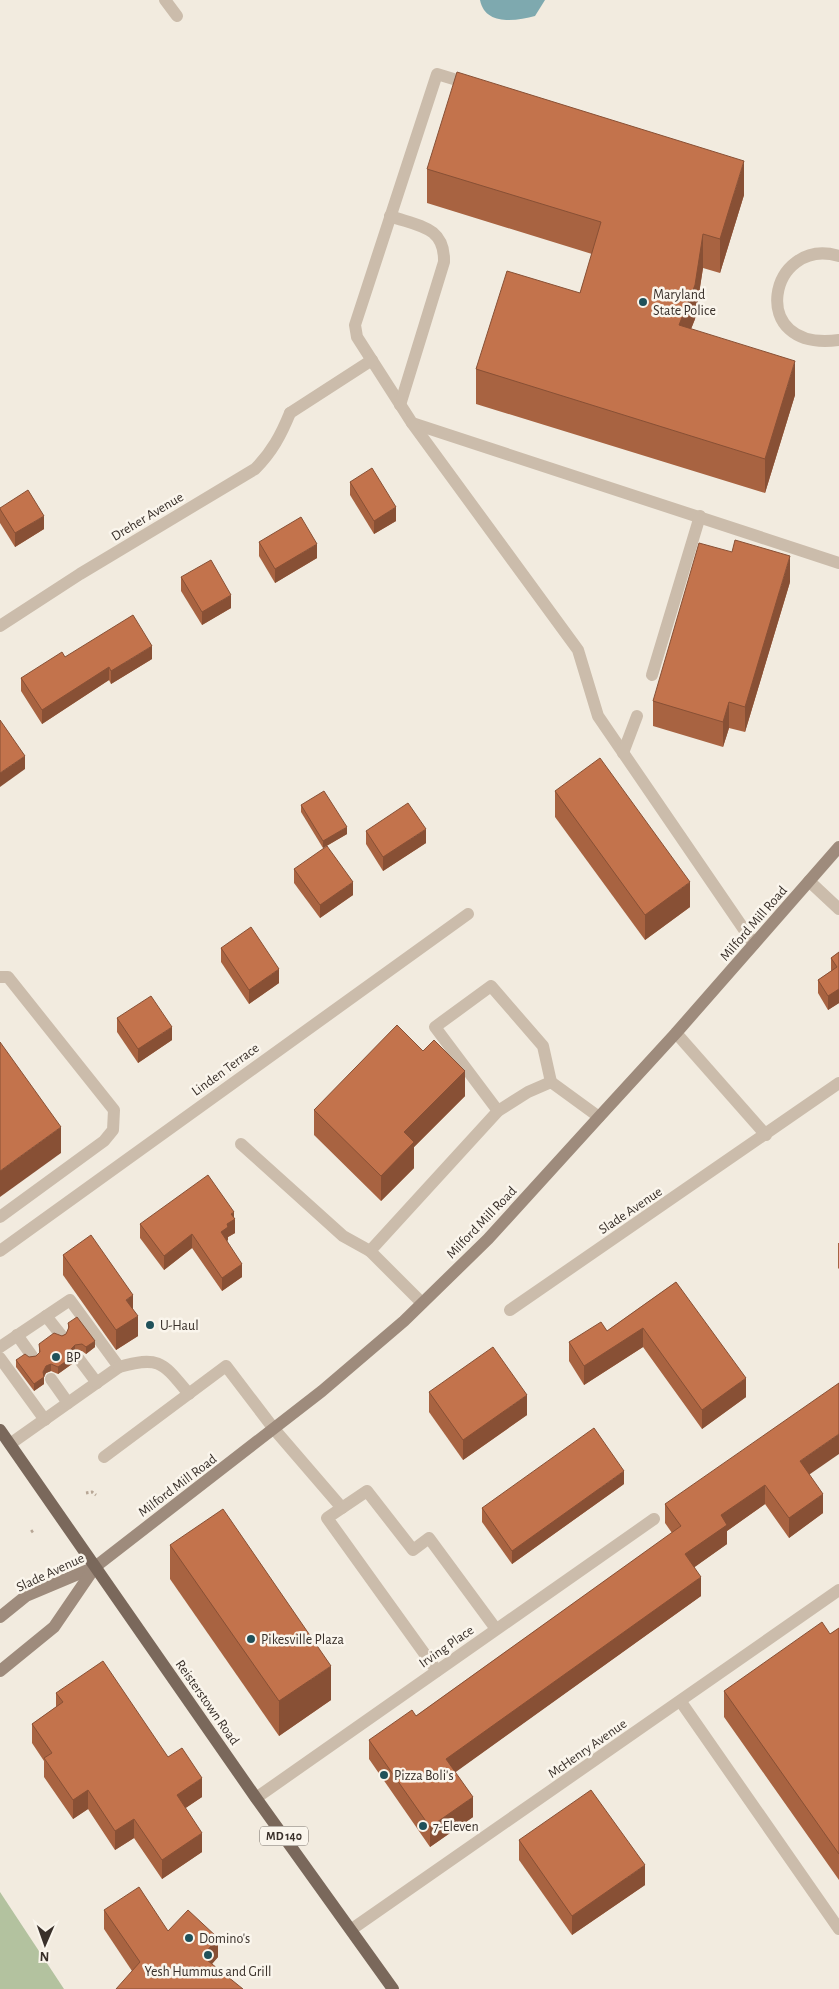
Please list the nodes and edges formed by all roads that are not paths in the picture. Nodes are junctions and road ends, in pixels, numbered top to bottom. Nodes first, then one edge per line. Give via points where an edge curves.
1 (165, 0) edge
2 (177, 16) dead end
3 (482, 87) edge
4 (390, 216) junction
5 (839, 256) edge
6 (839, 340) edge
7 (372, 360) junction
8 (400, 405) junction
9 (412, 423) junction
10 (700, 516) junction
11 (839, 563) edge
12 (0, 626) edge
13 (652, 675) dead end
14 (637, 716) dead end
15 (623, 752) junction
16 (839, 847) edge
17 (809, 881) junction
18 (839, 909) edge
19 (468, 914) dead end
20 (754, 944) junction
21 (4, 977) edge
22 (676, 1034) junction
23 (551, 1082) junction
24 (839, 1083) edge
25 (498, 1111) junction
26 (599, 1117) junction
27 (766, 1135) junction
28 (241, 1144) dead end
29 (0, 1217) edge
30 (370, 1250) junction
31 (0, 1251) edge
32 (422, 1303) junction
33 (510, 1310) dead end
34 (46, 1316) junction
35 (17, 1335) junction
36 (61, 1335) edge
37 (0, 1347) edge
38 (32, 1356) edge
39 (0, 1358) edge
40 (79, 1359) dead end
41 (119, 1367) junction
42 (51, 1379) dead end
43 (97, 1383) junction
44 (189, 1394) junction
45 (68, 1403) junction
46 (45, 1420) junction
47 (274, 1429) junction
48 (0, 1430) edge
49 (10, 1444) junction
50 (104, 1457) dead end
51 (342, 1508) junction
52 (654, 1518) dead end
53 (95, 1567) junction
54 (839, 1590) edge
55 (0, 1617) edge
56 (496, 1629) junction
57 (0, 1671) edge
58 (437, 1671) junction
59 (681, 1702) junction
60 (256, 1798) junction
61 (352, 1929) junction
62 (839, 1929) edge
63 (394, 1989) edge

1 - 2 street
3 - 4 street via 437,74
4 - 7 street via 355,326 356,337
4 - 8 street via 434,232 445,249 444,262
5 - 6 street via 813,255 798,260 784,274 778,290 777,307 783,323 794,335 810,340
7 - 8 street
7 - 12 street, Dreher Avenue via 290,414 280,438 255,469 73,578
8 - 9 street
9 - 10 street
9 - 15 street via 578,650 598,716
10 - 11 street
10 - 13 street
14 - 15 street
15 - 20 street
16 - 17 main road, Milford Mill Road
17 - 18 street
17 - 20 main road, Milford Mill Road
19 - 31 street, Linden Terrace
20 - 22 main road, Milford Mill Road
21 - 29 street via 114,1110 113,1130 104,1141
22 - 26 main road, Milford Mill Road
22 - 27 street
23 - 25 street
23 - 25 street via 543,1046 491,986 435,1027
23 - 26 street
24 - 27 street, Slade Avenue
25 - 30 street
26 - 32 main road, Milford Mill Road via 488,1239
27 - 33 street, Slade Avenue
28 - 30 street via 343,1236
30 - 32 street
32 - 47 main road, Milford Mill Road
34 - 35 street
34 - 36 street
34 - 41 street via 70,1300
35 - 37 street
35 - 38 street
39 - 46 street
40 - 43 street
41 - 43 street
41 - 44 street via 142,1360 160,1364
42 - 45 street
43 - 45 street
44 - 47 street via 226,1366
44 - 50 street
45 - 46 street
46 - 49 street
47 - 51 street
47 - 53 main road, Milford Mill Road
48 - 49 main road, Reisterstown Road / MD 140
49 - 53 main road, Reisterstown Road / MD 140
51 - 56 street via 368,1491 413,1550 429,1538
51 - 58 street via 327,1518
52 - 56 street, Irving Place
53 - 55 main road, Slade Avenue via 26,1596
53 - 57 main road, Slade Avenue via 54,1627
53 - 60 main road, Reisterstown Road / MD 140
54 - 59 street, McHenry Avenue
56 - 58 street, Irving Place
58 - 60 street, Irving Place
59 - 61 street, McHenry Avenue
59 - 62 street
60 - 61 main road, Reisterstown Road / MD 140
61 - 63 main road, Reisterstown Road / MD 140

